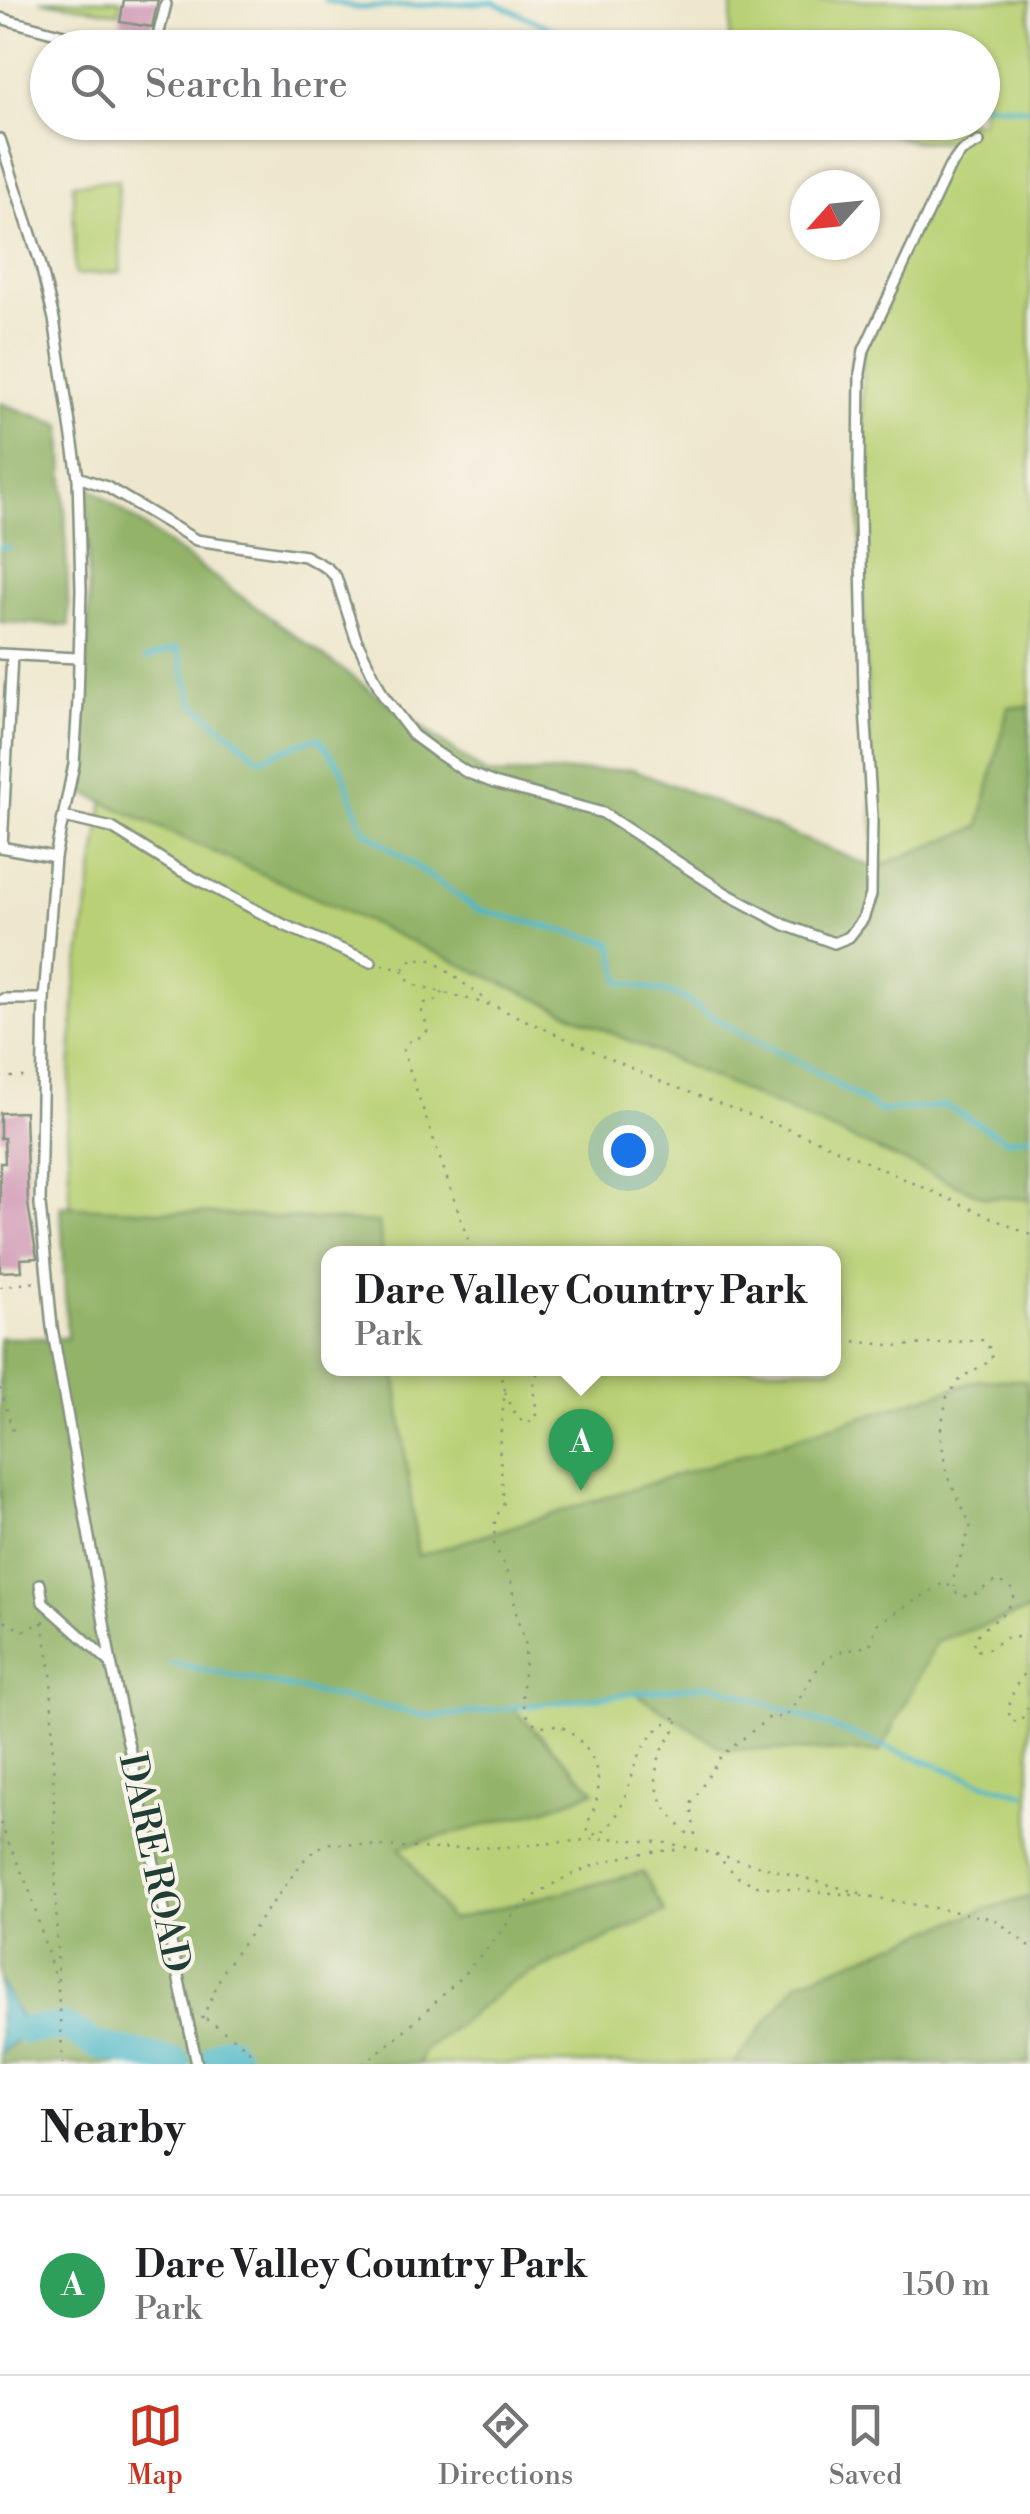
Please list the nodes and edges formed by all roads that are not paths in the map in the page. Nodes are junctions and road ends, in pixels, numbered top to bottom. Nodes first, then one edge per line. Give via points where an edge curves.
1 (166, 4) dead end
2 (0, 18) edge
3 (45, 30) edge
4 (160, 30) edge
5 (0, 138) edge
6 (979, 142) dead end
7 (78, 477) junction
8 (0, 654) edge
9 (12, 656) junction
10 (77, 658) junction
11 (64, 817) junction
12 (1, 847) edge
13 (55, 857) junction
14 (371, 962) road end
15 (3, 999) dead end
16 (44, 999) junction
17 (40, 1584) dead end
18 (111, 1663) junction
19 (197, 2064) edge

1 - 4 lane
2 - 3 lane
5 - 7 lane, DARE ROAD via 54,319
6 - 7 lane via 949,168 864,350 860,373 871,895 849,938 834,943 785,924 603,814 466,772 413,735 384,696 336,576 326,568 305,556 196,540
7 - 10 lane, DARE ROAD
8 - 9 lane
9 - 10 lane
9 - 12 lane
10 - 11 lane, DARE ROAD via 74,764
11 - 13 lane, DARE ROAD
11 - 14 lane via 112,828 284,925
12 - 13 lane
13 - 16 lane, DARE ROAD
15 - 16 lane
16 - 18 lane, DARE ROAD via 40,1204 52,1327
17 - 18 lane via 43,1602
18 - 19 lane, DARE ROAD

